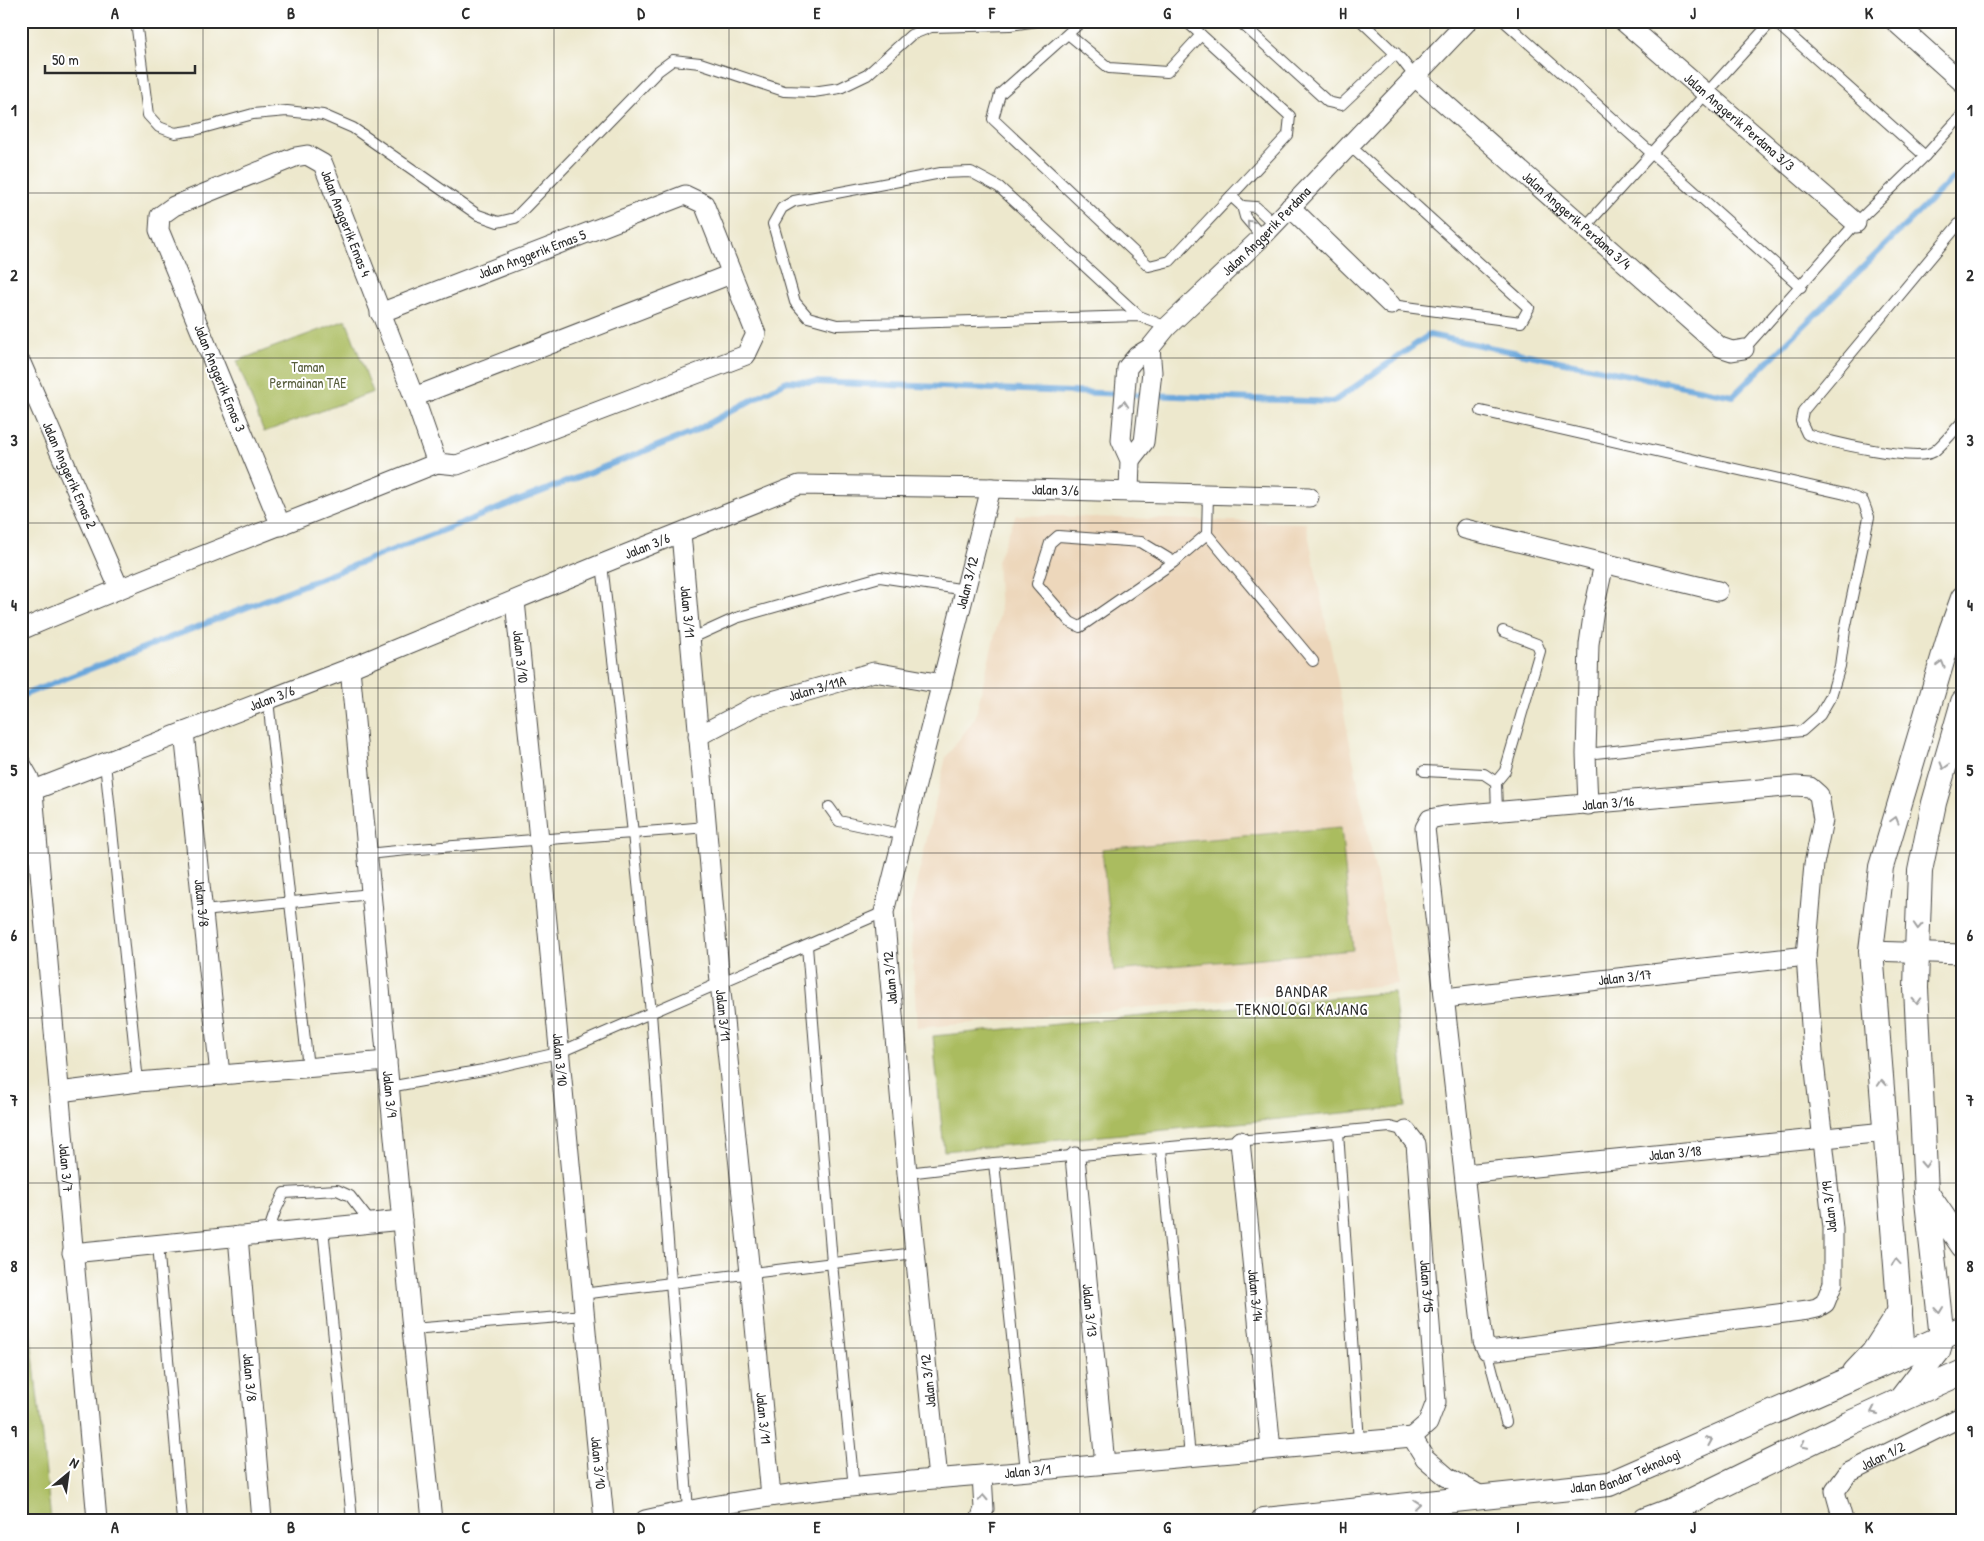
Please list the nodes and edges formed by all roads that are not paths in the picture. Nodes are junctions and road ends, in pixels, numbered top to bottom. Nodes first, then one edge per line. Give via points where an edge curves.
1 (136, 21) edge
2 (1037, 21) edge
3 (1082, 21) edge
4 (1186, 21) edge
5 (1239, 21) edge
6 (1361, 21) edge
7 (1468, 21) edge
8 (1504, 21) edge
9 (1623, 21) edge
10 (1773, 21) edge
11 (1894, 21) edge
12 (1068, 34) junction
13 (1201, 35) junction
14 (1396, 54) junction
15 (1415, 77) junction
16 (1963, 83) edge
17 (1708, 94) junction
18 (1963, 114) edge
19 (1349, 145) junction
20 (1651, 154) junction
21 (1925, 156) junction
22 (1231, 196) junction
23 (1242, 206) junction
24 (1290, 207) junction
25 (1963, 219) edge
26 (1856, 223) junction
27 (1584, 228) junction
28 (159, 230) joint
29 (1268, 230) junction
30 (731, 274) junction
31 (1801, 287) junction
32 (1391, 305) joint
33 (380, 312) junction
34 (1139, 316) junction
35 (1168, 327) junction
36 (1150, 348) junction
37 (1744, 350) joint
38 (21, 363) edge
39 (414, 397) junction
40 (1481, 411) dead end
41 (1963, 421) edge
42 (1130, 460) junction
43 (437, 463) junction
44 (991, 488) junction
45 (1129, 492) junction
46 (1208, 494) junction
47 (1309, 497) dead end
48 (281, 526) junction
49 (1465, 529) dead end
50 (681, 533) junction
51 (1207, 534) junction
52 (1174, 562) junction
53 (602, 564) junction
54 (1604, 564) junction
55 (119, 588) junction
56 (966, 590) junction
57 (1718, 591) dead end
58 (1963, 598) edge
59 (515, 601) junction
60 (21, 630) edge
61 (1503, 630) dead end
62 (690, 639) junction
63 (1313, 661) dead end
64 (350, 668) junction
65 (942, 684) junction
66 (268, 700) junction
67 (1963, 702) edge
68 (184, 732) junction
69 (698, 736) junction
70 (1586, 754) junction
71 (105, 763) junction
72 (23, 767) edge
73 (1424, 771) dead end
74 (1496, 782) junction
75 (1796, 786) joint
76 (27, 802) edge
77 (1588, 805) junction
78 (830, 807) dead end
79 (1497, 812) junction
80 (706, 827) junction
81 (633, 833) junction
82 (905, 836) junction
83 (540, 839) junction
84 (368, 854) junction
85 (371, 894) junction
86 (290, 902) junction
87 (203, 911) junction
88 (884, 912) junction
89 (807, 946) junction
90 (1871, 951) junction
91 (1917, 953) junction
92 (1806, 956) junction
93 (1963, 956) edge
94 (720, 982) junction
95 (1445, 998) junction
96 (650, 1014) junction
97 (558, 1053) junction
98 (387, 1061) junction
99 (308, 1068) junction
100 (220, 1075) junction
101 (138, 1082) junction
102 (389, 1087) junction
103 (59, 1092) junction
104 (1406, 1131) joint
105 (1338, 1132) junction
106 (1885, 1132) junction
107 (1822, 1139) junction
108 (1240, 1141) junction
109 (1161, 1149) junction
110 (1075, 1157) junction
111 (994, 1163) junction
112 (907, 1173) junction
113 (1465, 1174) junction
114 (1926, 1192) junction
115 (402, 1220) junction
116 (371, 1223) junction
117 (323, 1228) junction
118 (268, 1233) junction
119 (238, 1236) junction
120 (158, 1244) junction
121 (1963, 1246) edge
122 (72, 1253) junction
123 (915, 1253) junction
124 (832, 1263) junction
125 (750, 1273) junction
126 (672, 1283) junction
127 (582, 1294) junction
128 (1900, 1311) junction
129 (584, 1315) junction
130 (412, 1329) junction
131 (1952, 1333) edge
132 (1487, 1350) junction
133 (1903, 1354) junction
134 (1931, 1362) junction
135 (1963, 1366) edge
136 (1963, 1372) edge
137 (1847, 1380) junction
138 (1901, 1399) junction
139 (1963, 1416) edge
140 (1506, 1422) dead end
141 (1412, 1437) junction
142 (1359, 1442) junction
143 (1271, 1449) junction
144 (1190, 1456) junction
145 (1105, 1464) junction
146 (1026, 1471) junction
147 (982, 1475) junction
148 (938, 1479) junction
149 (854, 1488) junction
150 (770, 1496) junction
151 (1483, 1497) junction
152 (688, 1510) junction
153 (1840, 1519) edge
154 (97, 1520) edge
155 (182, 1520) edge
156 (262, 1520) edge
157 (352, 1520) edge
158 (432, 1520) edge
159 (604, 1520) edge
160 (645, 1520) edge
161 (980, 1520) edge
162 (1264, 1520) edge
163 (1645, 1520) edge

1 - 2 lane via 148,115 159,127 174,133 253,114 287,111 323,115 353,128 478,215 498,222 515,218 658,71 673,60 700,63 784,91 813,92 840,88 867,75 911,35 931,27
3 - 12 lane
4 - 13 lane
5 - 14 lane via 1328,102 1341,105
6 - 14 lane
7 - 15 street, Jalan Anggerik Perdana
8 - 20 lane
9 - 17 street, Jalan Anggerik Perdana 3/3
10 - 17 lane
10 - 21 lane
11 - 16 street
12 - 13 lane via 1109,68 1167,72
12 - 22 lane via 1000,94 993,118 1149,266 1170,261
13 - 22 lane via 1290,116 1288,135
14 - 15 lane
15 - 19 street, Jalan Anggerik Perdana
15 - 27 street, Jalan Anggerik Perdana 3/4
17 - 20 lane
17 - 26 street, Jalan Anggerik Perdana 3/3
18 - 21 lane
19 - 24 street, Jalan Anggerik Perdana
19 - 32 lane via 1529,308 1521,322
20 - 27 lane
20 - 31 lane
21 - 26 lane
22 - 23 lane
29 -> 23 lane via 1245,217
23 - 29 lane via 1256,207
24 - 29 street, Jalan Anggerik Perdana
24 - 32 street
25 - 41 lane via 1830,376 1803,411 1801,421 1807,434 1824,441 1918,454 1932,452
26 - 31 lane
27 - 37 street, Jalan Anggerik Perdana 3/4 via 1720,347
28 - 33 street, Jalan Anggerik Emas 4 via 160,216 174,206 307,155 324,164
28 - 48 street, Jalan Anggerik Emas 3
29 - 35 street, Jalan Anggerik Perdana
30 - 33 street, Jalan Anggerik Emas 5 via 704,204 685,195
30 - 39 street
30 - 43 street via 756,334 746,355 457,466
31 - 37 lane
33 - 39 street, Jalan Anggerik Emas 4
34 - 34 lane via 837,325 808,317 795,302 773,224 782,208 794,201 942,173 971,172 999,187
34 - 35 lane
35 - 36 street, Jalan Anggerik Perdana
36 - 42 street via 1152,372 1144,442
42 -> 36 street, Jalan Anggerik Perdana via 1121,440 1127,368
38 - 55 street, Jalan Anggerik Emas 2
39 - 43 street, Jalan Anggerik Emas 4
40 - 70 lane via 1845,494 1863,501 1869,517 1833,689 1820,715 1802,731
42 - 45 street, Jalan Anggerik Perdana
43 - 48 street
44 - 45 street, Jalan 3/6
44 - 50 street, Jalan 3/6 via 799,485
44 - 56 street, Jalan 3/12
45 - 46 street, Jalan 3/6
46 - 47 street, Jalan 3/6
46 - 51 lane
48 - 55 street
49 - 54 street
50 - 53 street, Jalan 3/6
50 - 62 street, Jalan 3/11
51 - 52 lane
51 - 63 lane
52 - 52 lane via 1141,542 1058,536 1050,543 1037,584 1070,622 1080,627
53 - 59 street, Jalan 3/6
53 - 81 lane
54 - 57 street
54 - 70 street via 1589,644
55 - 60 street
56 - 62 lane via 880,577 736,618
56 - 65 street, Jalan 3/12
90 -> 58 street via 1881,867
59 - 64 street, Jalan 3/6
59 - 83 street, Jalan 3/10
61 - 74 lane via 1537,644 1540,651 1505,771
62 - 69 street, Jalan 3/11
64 - 66 street, Jalan 3/6
64 - 84 street, Jalan 3/9
65 - 69 street, Jalan 3/11A via 874,672 755,706
65 - 82 street, Jalan 3/12
66 - 68 street, Jalan 3/6
66 - 86 lane
67 -> 91 street via 1934,802 1920,871
68 - 71 street, Jalan 3/6
68 - 87 street, Jalan 3/8
69 - 80 street, Jalan 3/11
70 - 77 street
71 - 76 street, Jalan 3/6
71 - 101 lane
72 - 76 street, Jalan 3/7 via 29,778
73 - 74 lane via 1484,774
74 - 79 lane
75 - 77 street, Jalan 3/16
75 - 92 street, Jalan 3/19 via 1810,787 1819,796 1823,820 1814,864
76 - 103 street, Jalan 3/7
77 - 79 street, Jalan 3/16
78 - 82 lane via 839,821
79 - 95 street, Jalan 3/16 via 1430,819 1425,828
80 - 81 lane
80 - 94 street, Jalan 3/11
81 - 83 lane
81 - 96 lane
82 - 88 street, Jalan 3/12
83 - 84 lane
83 - 97 street, Jalan 3/10
84 - 85 street, Jalan 3/9
85 - 86 lane
85 - 98 street, Jalan 3/9
86 - 87 lane
86 - 99 lane
87 - 100 street, Jalan 3/8
88 - 89 lane
88 - 112 street, Jalan 3/12
89 - 94 lane
89 - 124 lane
90 - 91 street
106 -> 90 street
91 - 93 street
91 -> 114 street
92 - 95 street, Jalan 3/17
92 - 107 street, Jalan 3/19
94 - 96 lane
94 - 125 street, Jalan 3/11
95 - 113 street
96 - 97 lane
96 - 126 lane
97 - 102 lane
97 - 127 street, Jalan 3/10
98 - 99 street
98 - 102 street, Jalan 3/9
99 - 100 street
100 - 101 street
101 - 103 street
102 - 115 street, Jalan 3/9
103 - 122 street, Jalan 3/7
104 - 105 lane via 1390,1127
104 - 141 street, Jalan 3/15 via 1416,1144 1436,1402 1428,1423
105 - 108 lane
105 - 142 lane
106 - 107 street, Jalan 3/18
128 -> 106 street
107 - 113 street, Jalan 3/18
107 - 132 street, Jalan 3/19 via 1833,1228 1834,1283 1825,1302 1817,1308
108 - 109 lane
108 - 143 street, Jalan 3/14
109 - 110 lane
109 - 144 lane
110 - 111 lane
110 - 145 street, Jalan 3/13
111 - 112 lane
111 - 146 lane
112 - 123 street, Jalan 3/12
113 - 132 street via 1483,1341
114 - 121 street
114 -> 131 street
115 - 116 street
115 - 130 street, Jalan 3/9
116 - 117 street
116 - 118 lane via 350,1196 337,1190 284,1194
117 - 118 street
117 - 157 lane
118 - 119 street
119 - 120 street
119 - 156 street, Jalan 3/8
120 - 122 street
120 - 155 lane
122 - 154 street, Jalan 3/7
123 - 124 lane
123 - 148 street, Jalan 3/12
124 - 125 lane
124 - 149 lane
125 - 126 lane
125 - 150 street, Jalan 3/11
126 - 127 lane
126 - 152 lane
127 - 129 street, Jalan 3/10
128 - 133 street
128 - 137 street via 1873,1353
129 - 130 lane
129 - 159 street, Jalan 3/10
130 - 158 street, Jalan 3/9
131 - 133 street, Jalan Bandar Teknologi
131 - 134 street
132 - 140 lane
133 - 134 street
133 - 137 street, Jalan Bandar Teknologi
134 - 135 street
134 - 138 street
136 - 138 street
151 -> 137 street, Jalan Bandar Teknologi via 1609,1484
138 -> 163 street
139 - 153 street, Jalan 1/2 via 1848,1473 1835,1491
141 - 142 street, Jalan 3/1
141 - 151 street via 1425,1458 1447,1477
142 - 143 street, Jalan 3/1
143 - 144 street, Jalan 3/1
144 - 145 street, Jalan 3/1
145 - 146 street, Jalan 3/1
146 - 147 street, Jalan 3/1
147 - 148 street, Jalan 3/1
161 -> 147 street via 984,1509
148 - 149 street, Jalan 3/1
149 - 150 street, Jalan 3/1
150 - 152 street, Jalan 3/1
162 -> 151 street, Jalan Bandar Teknologi
152 - 160 street, Jalan 3/1

